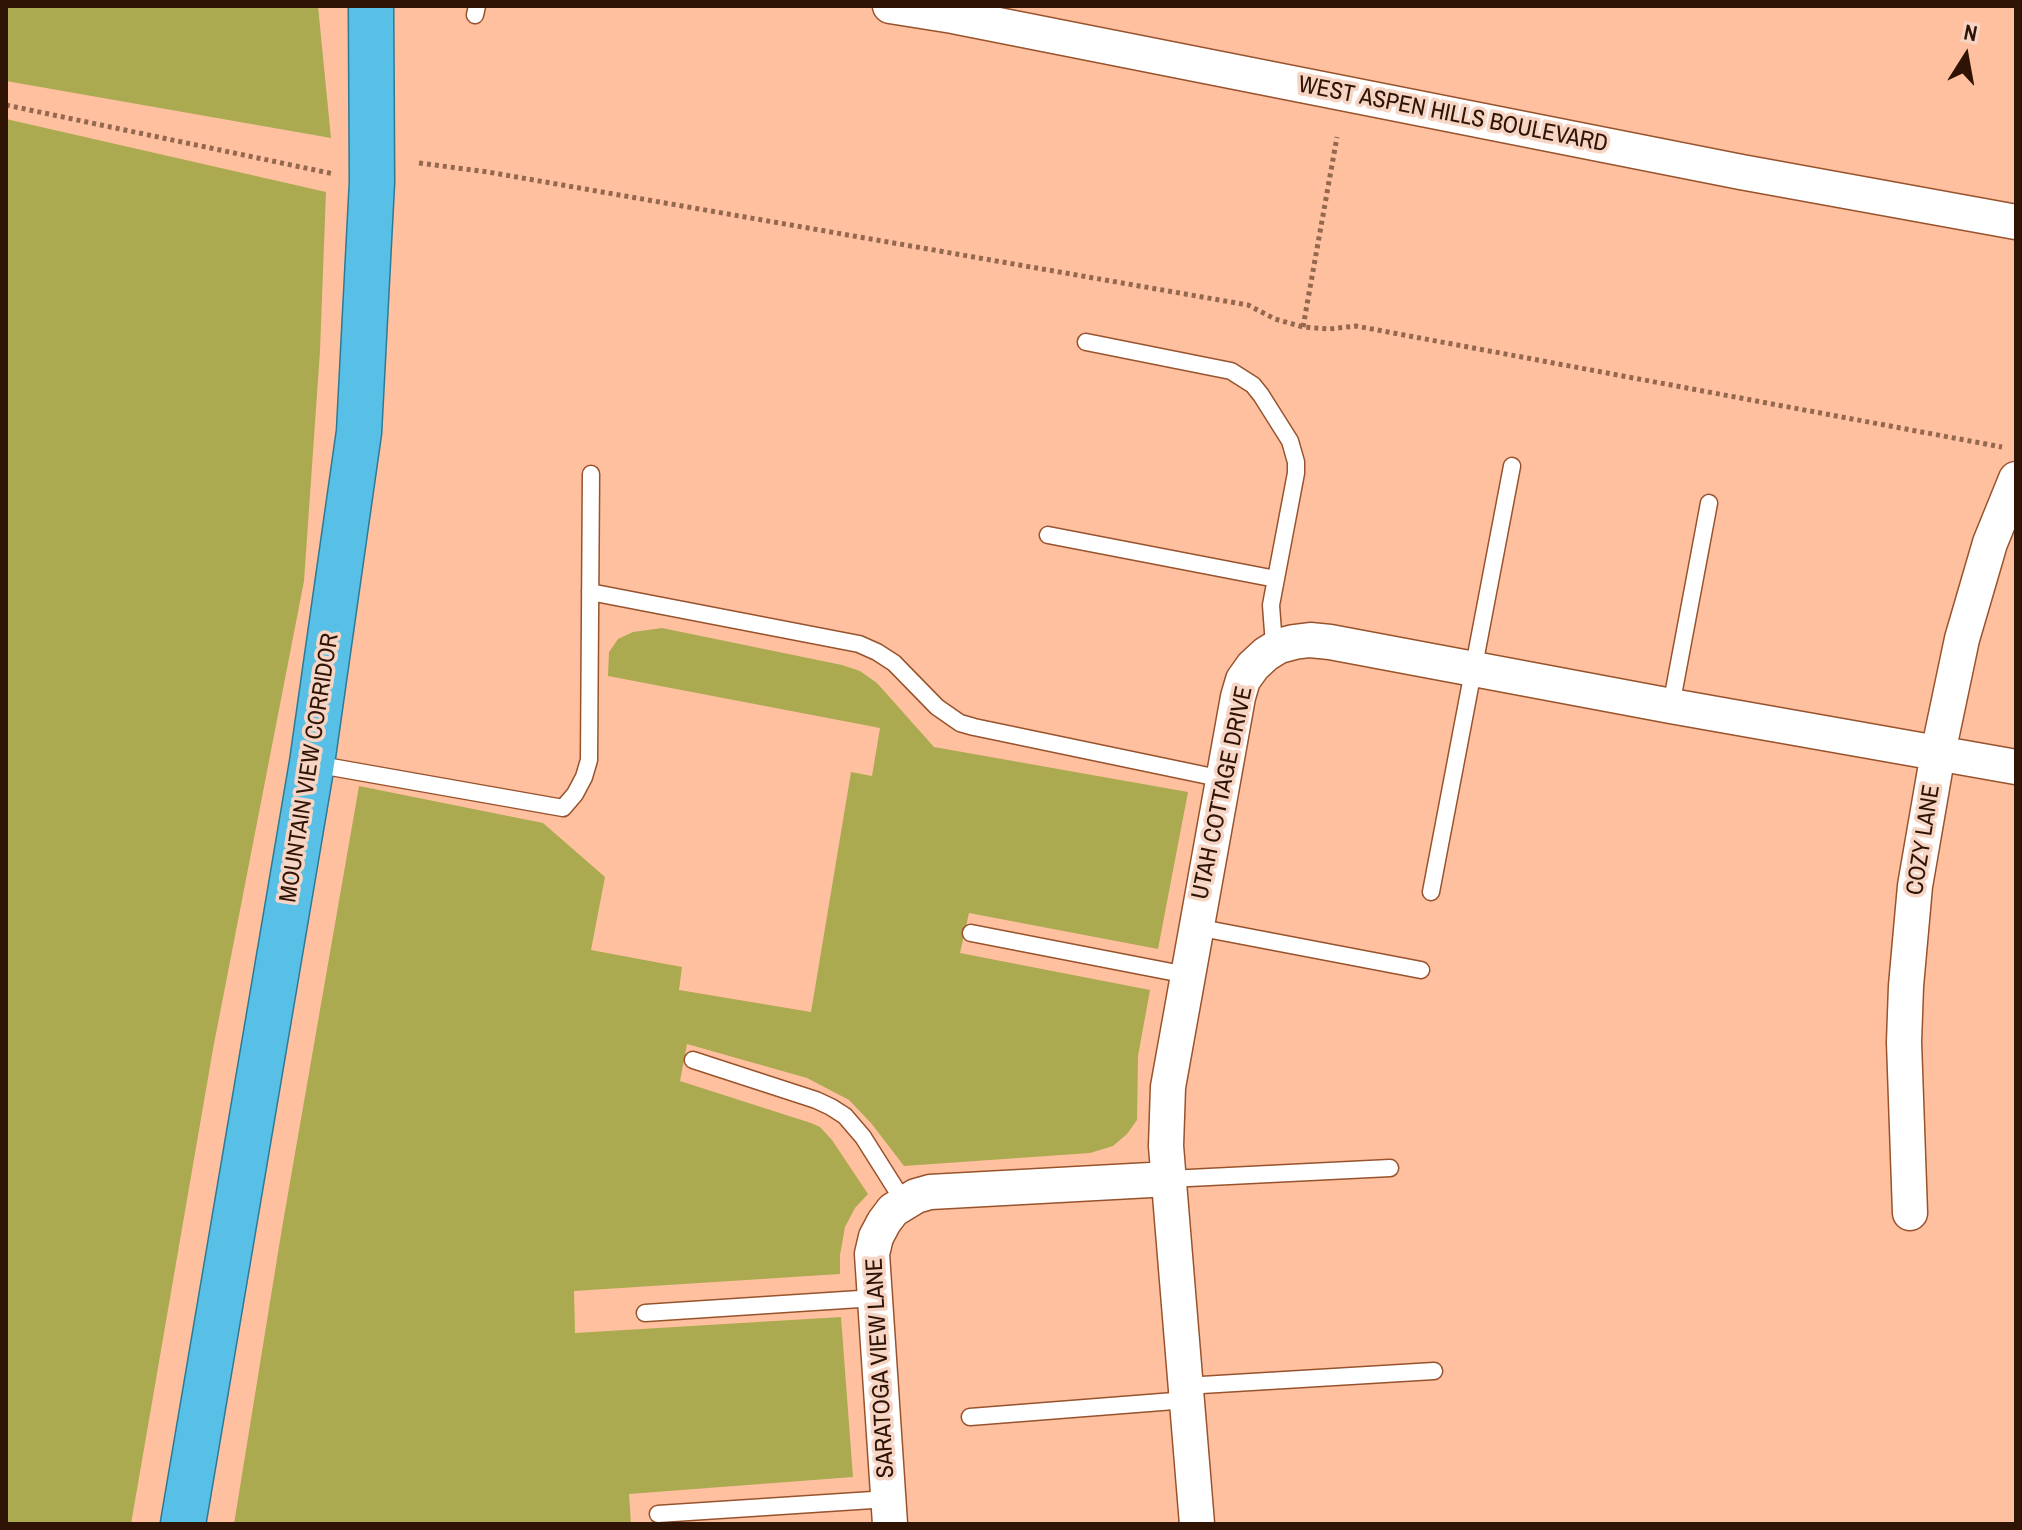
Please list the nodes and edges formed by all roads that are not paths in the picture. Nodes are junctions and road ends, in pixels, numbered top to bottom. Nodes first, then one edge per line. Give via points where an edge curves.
1 (371, 6) edge
2 (890, 6) edge
3 (954, 11) edge
4 (2016, 222) edge
5 (1086, 342) dead end
6 (2010, 463) edge
7 (1512, 466) dead end
8 (591, 474) dead end
9 (1709, 503) dead end
10 (1048, 535) dead end
11 (1276, 579) junction
12 (590, 592) junction
13 (1279, 646) junction
14 (1473, 669) junction
15 (1671, 706) junction
16 (1938, 753) junction
17 (312, 763) junction
18 (2016, 767) edge
19 (1223, 779) junction
20 (1431, 892) dead end
21 (1196, 927) junction
22 (971, 933) dead end
23 (1421, 970) dead end
24 (1187, 975) junction
25 (693, 1060) dead end
26 (1390, 1168) dead end
27 (1169, 1179) junction
28 (904, 1202) junction
29 (1910, 1213) dead end
30 (875, 1298) junction
31 (645, 1313) dead end
32 (1434, 1371) dead end
33 (1186, 1393) junction
34 (970, 1417) dead end
35 (889, 1511) edge
36 (658, 1514) dead end
37 (183, 1524) edge
38 (1197, 1524) edge

1 - 17 highway, MOUNTAIN VIEW CORRIDOR via 372,182 359,432
2 - 3 street, WEST ASPEN HILLS BOULEVARD
3 - 4 street, WEST ASPEN HILLS BOULEVARD via 1725,169
5 - 11 lane via 1231,371 1253,385 1290,441 1296,462
6 - 16 street, COZY LANE
7 - 14 lane
8 - 12 lane
9 - 15 lane
10 - 11 lane
11 - 13 lane via 1270,617
12 - 17 lane via 589,760 563,808
12 - 19 lane via 859,644 894,663 960,723
13 - 14 street via 1330,642
13 - 19 street, UTAH COTTAGE DRIVE via 1243,680
14 - 15 street
14 - 20 lane
15 - 16 street
16 - 18 street
16 - 29 street, COZY LANE via 1915,886 1906,986
17 - 37 highway, MOUNTAIN VIEW CORRIDOR
19 - 21 street, UTAH COTTAGE DRIVE
21 - 23 lane
21 - 24 street, UTAH COTTAGE DRIVE
22 - 24 lane
24 - 27 street, UTAH COTTAGE DRIVE via 1168,1087
25 - 28 lane via 816,1100 845,1116
26 - 27 lane
27 - 28 street via 930,1192
27 - 33 street, UTAH COTTAGE DRIVE
28 - 30 street, SARATOGA VIEW LANE via 876,1237
30 - 31 lane
30 - 35 street, SARATOGA VIEW LANE
32 - 33 lane
33 - 34 lane
33 - 38 street, UTAH COTTAGE DRIVE
35 - 36 lane

